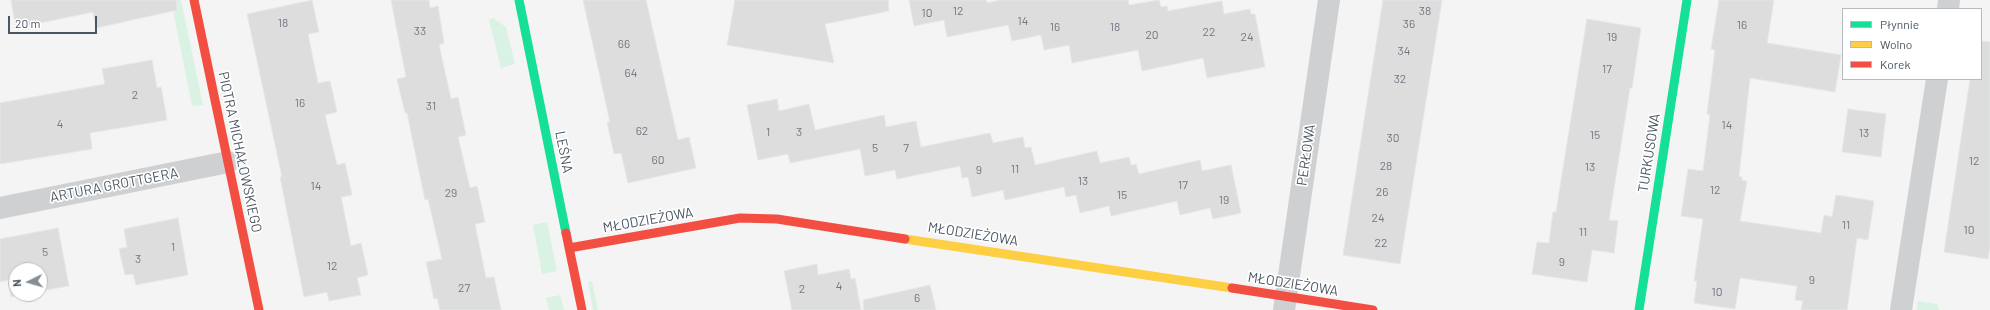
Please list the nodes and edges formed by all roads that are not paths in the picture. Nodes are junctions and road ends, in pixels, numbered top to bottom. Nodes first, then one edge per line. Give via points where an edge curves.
1 (194, 0) edge
2 (519, 0) edge
3 (1329, 0) edge
4 (1687, 0) edge
5 (1937, 80) edge
6 (228, 162) junction
7 (0, 208) edge
8 (569, 248) junction
9 (1285, 304) edge
10 (259, 310) edge
11 (582, 310) edge
12 (1373, 310) edge
13 (1639, 310) edge
14 (1901, 310) edge

1 - 6 street, PIOTRA MICHAŁOWSKIEGO
2 - 8 street, LEŚNA
3 - 9 street, PERŁOWA
4 - 13 street, TURKUSOWA
5 - 14 street
6 - 7 street, ARTURA GROTTGERA
6 - 10 street, PIOTRA MICHAŁOWSKIEGO
8 - 9 street, MŁODZIEŻOWA via 740,218 770,218
8 - 11 street, LEŚNA
9 - 12 street, MŁODZIEŻOWA

